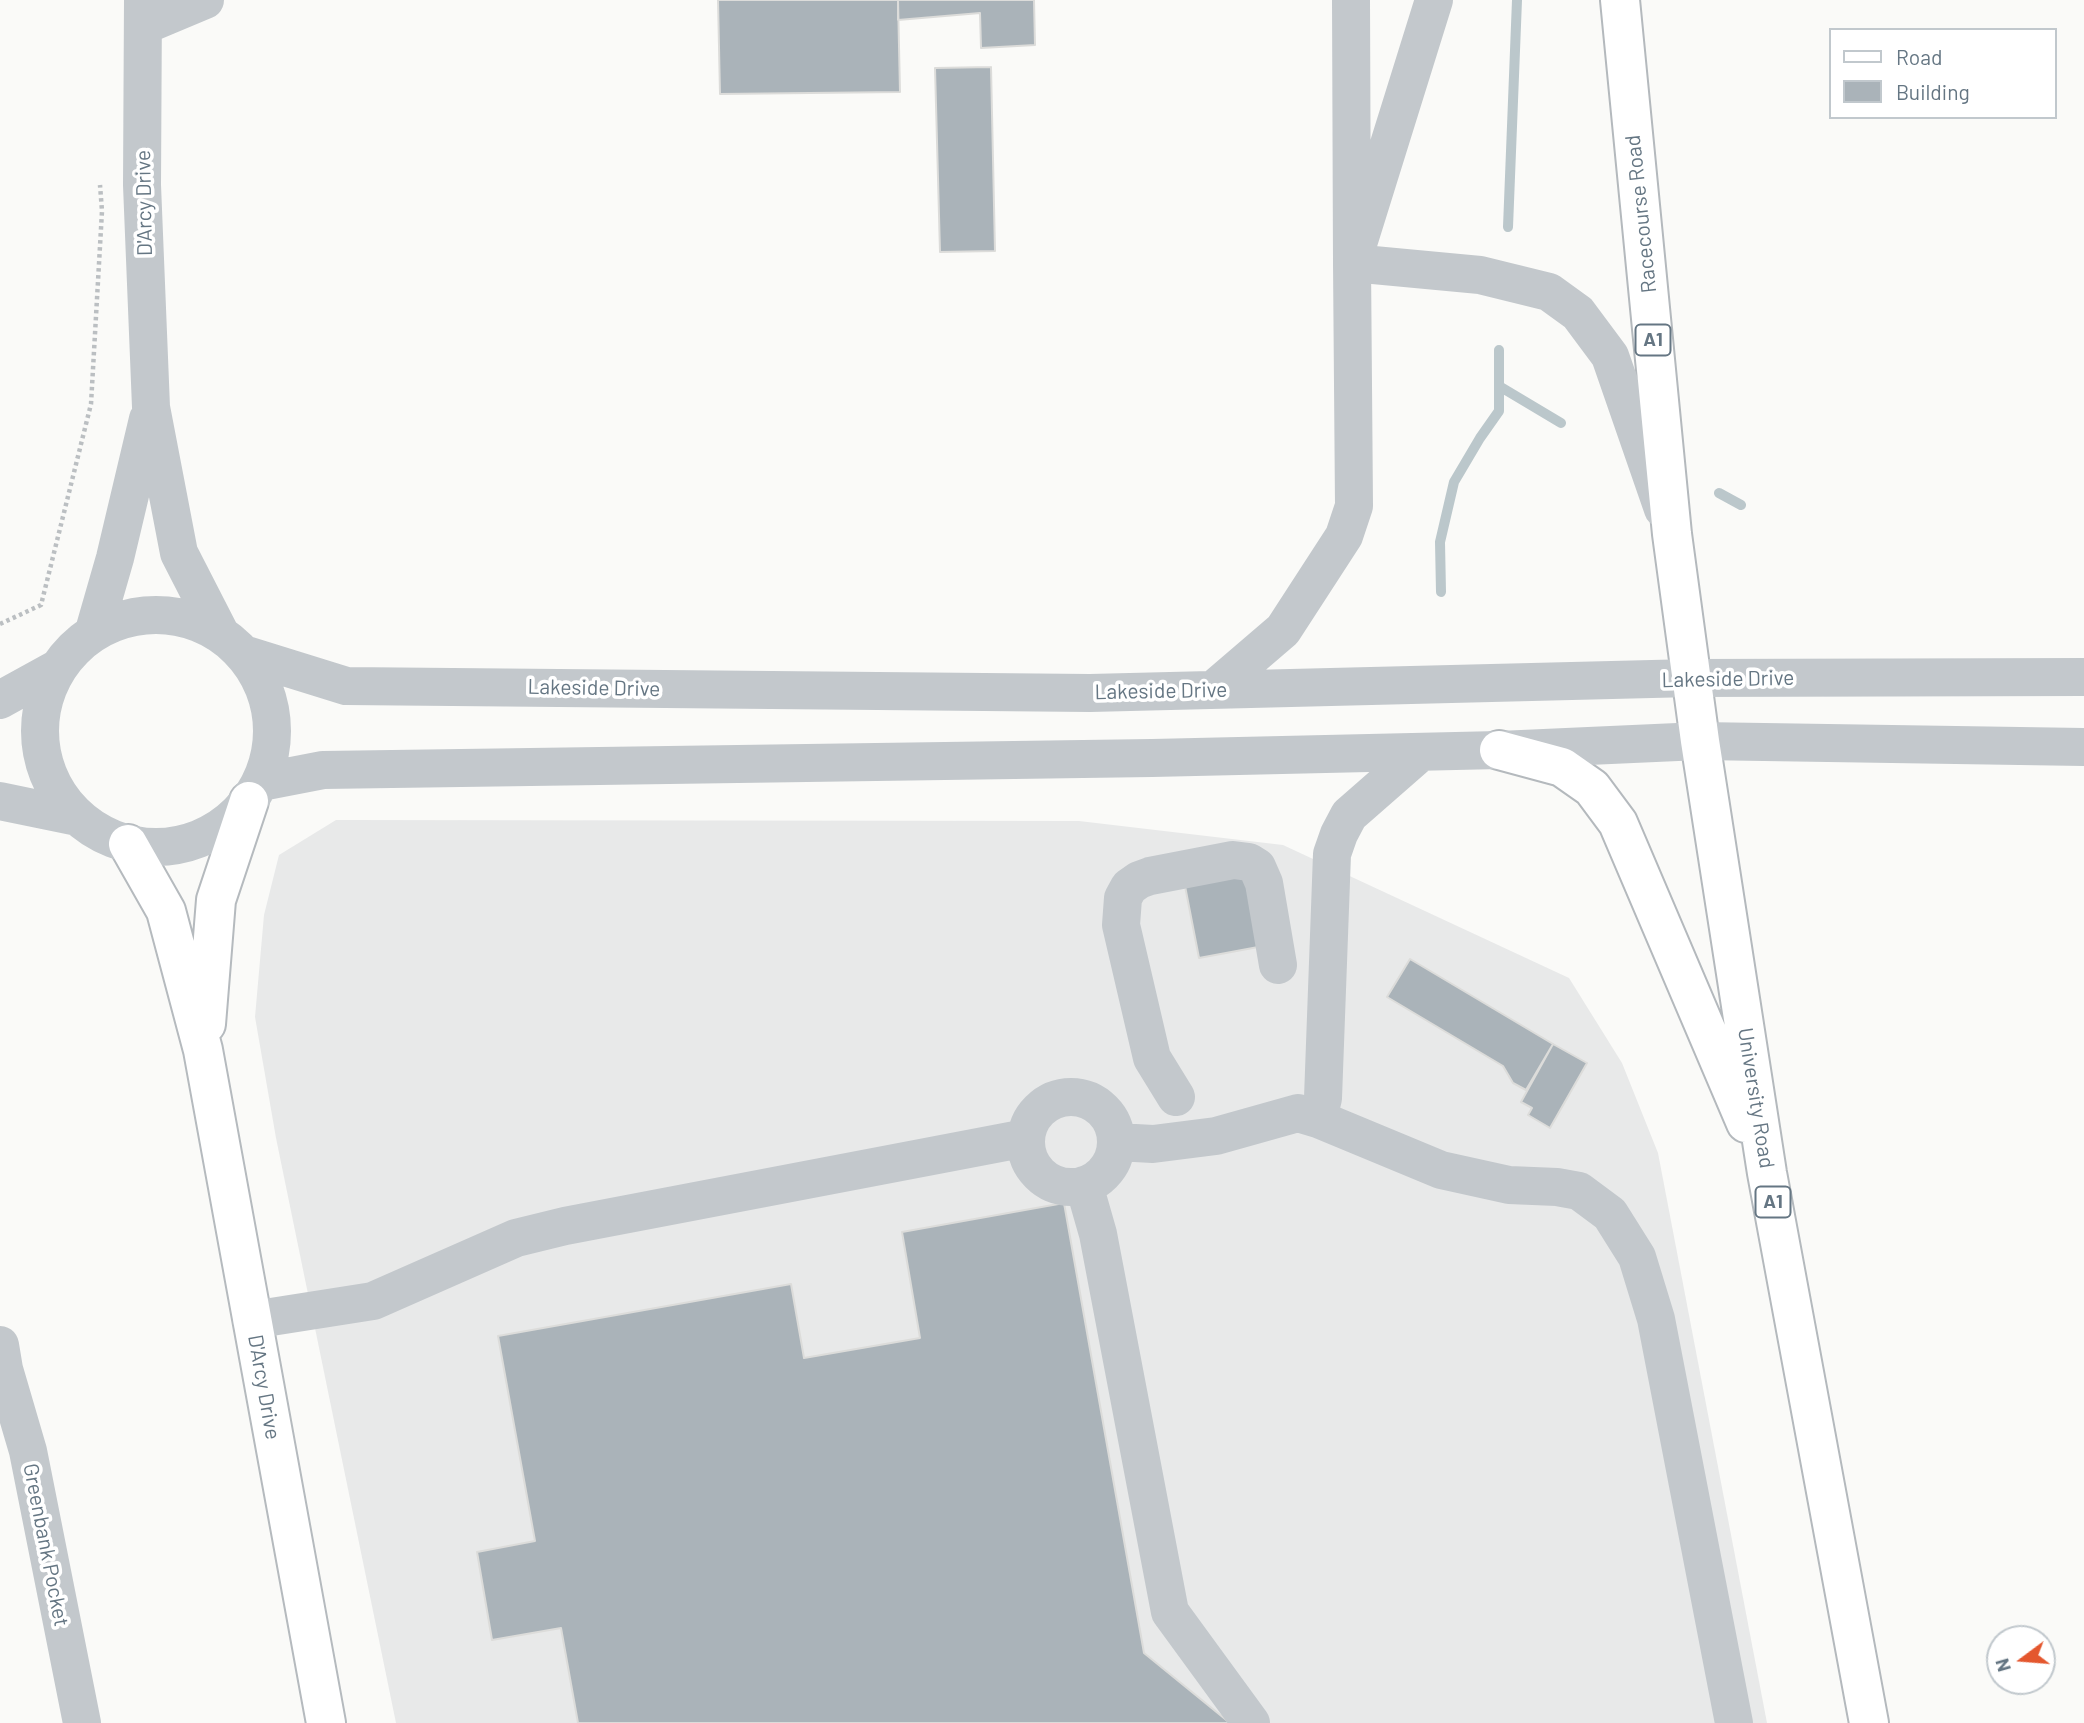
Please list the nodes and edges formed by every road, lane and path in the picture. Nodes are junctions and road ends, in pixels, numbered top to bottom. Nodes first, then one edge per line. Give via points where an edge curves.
1 (205, 0) edge
2 (1351, 0) edge
3 (1434, 0) edge
4 (1620, 0) edge
5 (143, 13) edge
6 (100, 185) dead end
7 (1352, 263) junction
8 (151, 407) junction
9 (1672, 534) junction
10 (0, 624) edge
11 (94, 631) junction
12 (232, 643) junction
13 (56, 669) junction
14 (2084, 677) edge
15 (1692, 678) junction
16 (1213, 690) junction
17 (0, 699) edge
18 (1700, 741) junction
19 (2084, 747) edge
20 (1499, 750) junction
21 (1421, 752) junction
22 (255, 792) junction
23 (0, 801) edge
24 (77, 817) junction
25 (128, 844) junction
26 (1278, 965) dead end
27 (1154, 988) dead end
28 (203, 1050) junction
29 (1176, 1097) junction
30 (1318, 1119) junction
31 (1027, 1138) junction
32 (1184, 1140) junction
33 (1117, 1142) junction
34 (1767, 1173) junction
35 (1084, 1185) junction
36 (252, 1320) junction
37 (1, 1361) edge
38 (82, 1723) edge
39 (326, 1723) edge
40 (1251, 1723) edge
41 (1734, 1723) edge
42 (1869, 1723) edge

1 - 5 street
2 - 7 street
3 - 7 street
4 - 9 main road, Racecourse Road / A1
5 - 8 street, D'Arcy Drive via 142,185
6 - 10 path via 91,404 41,605
7 - 9 street via 1480,275 1549,292 1578,313 1609,356
7 - 16 street via 1354,506 1344,536 1283,630
8 - 11 street, D'Arcy Drive
8 - 12 street, D'Arcy Drive via 179,553
9 - 15 main road, Racecourse Road / A1
11 - 12 street via 135,615 179,616
11 - 13 street
12 - 16 street, Lakeside Drive via 346,685 1090,693
12 - 22 street via 259,677 269,702 270,756
13 - 17 street
13 - 24 street via 42,706 40,747 53,785
14 - 15 street, Lakeside Drive
15 - 16 street, Lakeside Drive
15 - 18 main road, University Road / A1
18 - 19 street
18 - 20 street
18 - 34 main road, University Road / A1
20 - 21 street
20 - 34 main road via 1562,767 1592,788 1618,823
21 - 22 street via 323,770
21 - 30 street via 1349,815 1332,854 1323,1098
22 - 25 street via 216,831 173,846
22 - 28 main road, D'Arcy Drive via 216,900
23 - 24 street
24 - 25 street
25 - 28 main road, D'Arcy Drive via 166,911
26 - 29 street via 1264,883 1249,862 1233,860 1150,876 1129,887 1123,898 1121,925 1152,1058
27 - 29 street
28 - 36 main road, D'Arcy Drive
29 - 32 street
30 - 32 street via 1298,1113
30 - 41 street via 1441,1170 1509,1185 1579,1191 1610,1213 1637,1257 1656,1319
31 - 33 street via 1038,1110 1065,1096 1081,1097 1107,1113
31 - 35 street via 1033,1166 1043,1177 1069,1187
31 - 36 street via 553,1229 516,1238 373,1301
32 - 33 street
33 - 35 street via 1107,1169
34 - 42 main road, University Road / A1
35 - 40 street via 1100,1246 1170,1612
36 - 39 main road, D'Arcy Drive
37 - 38 street, Greenbank Pocket via 28,1451

